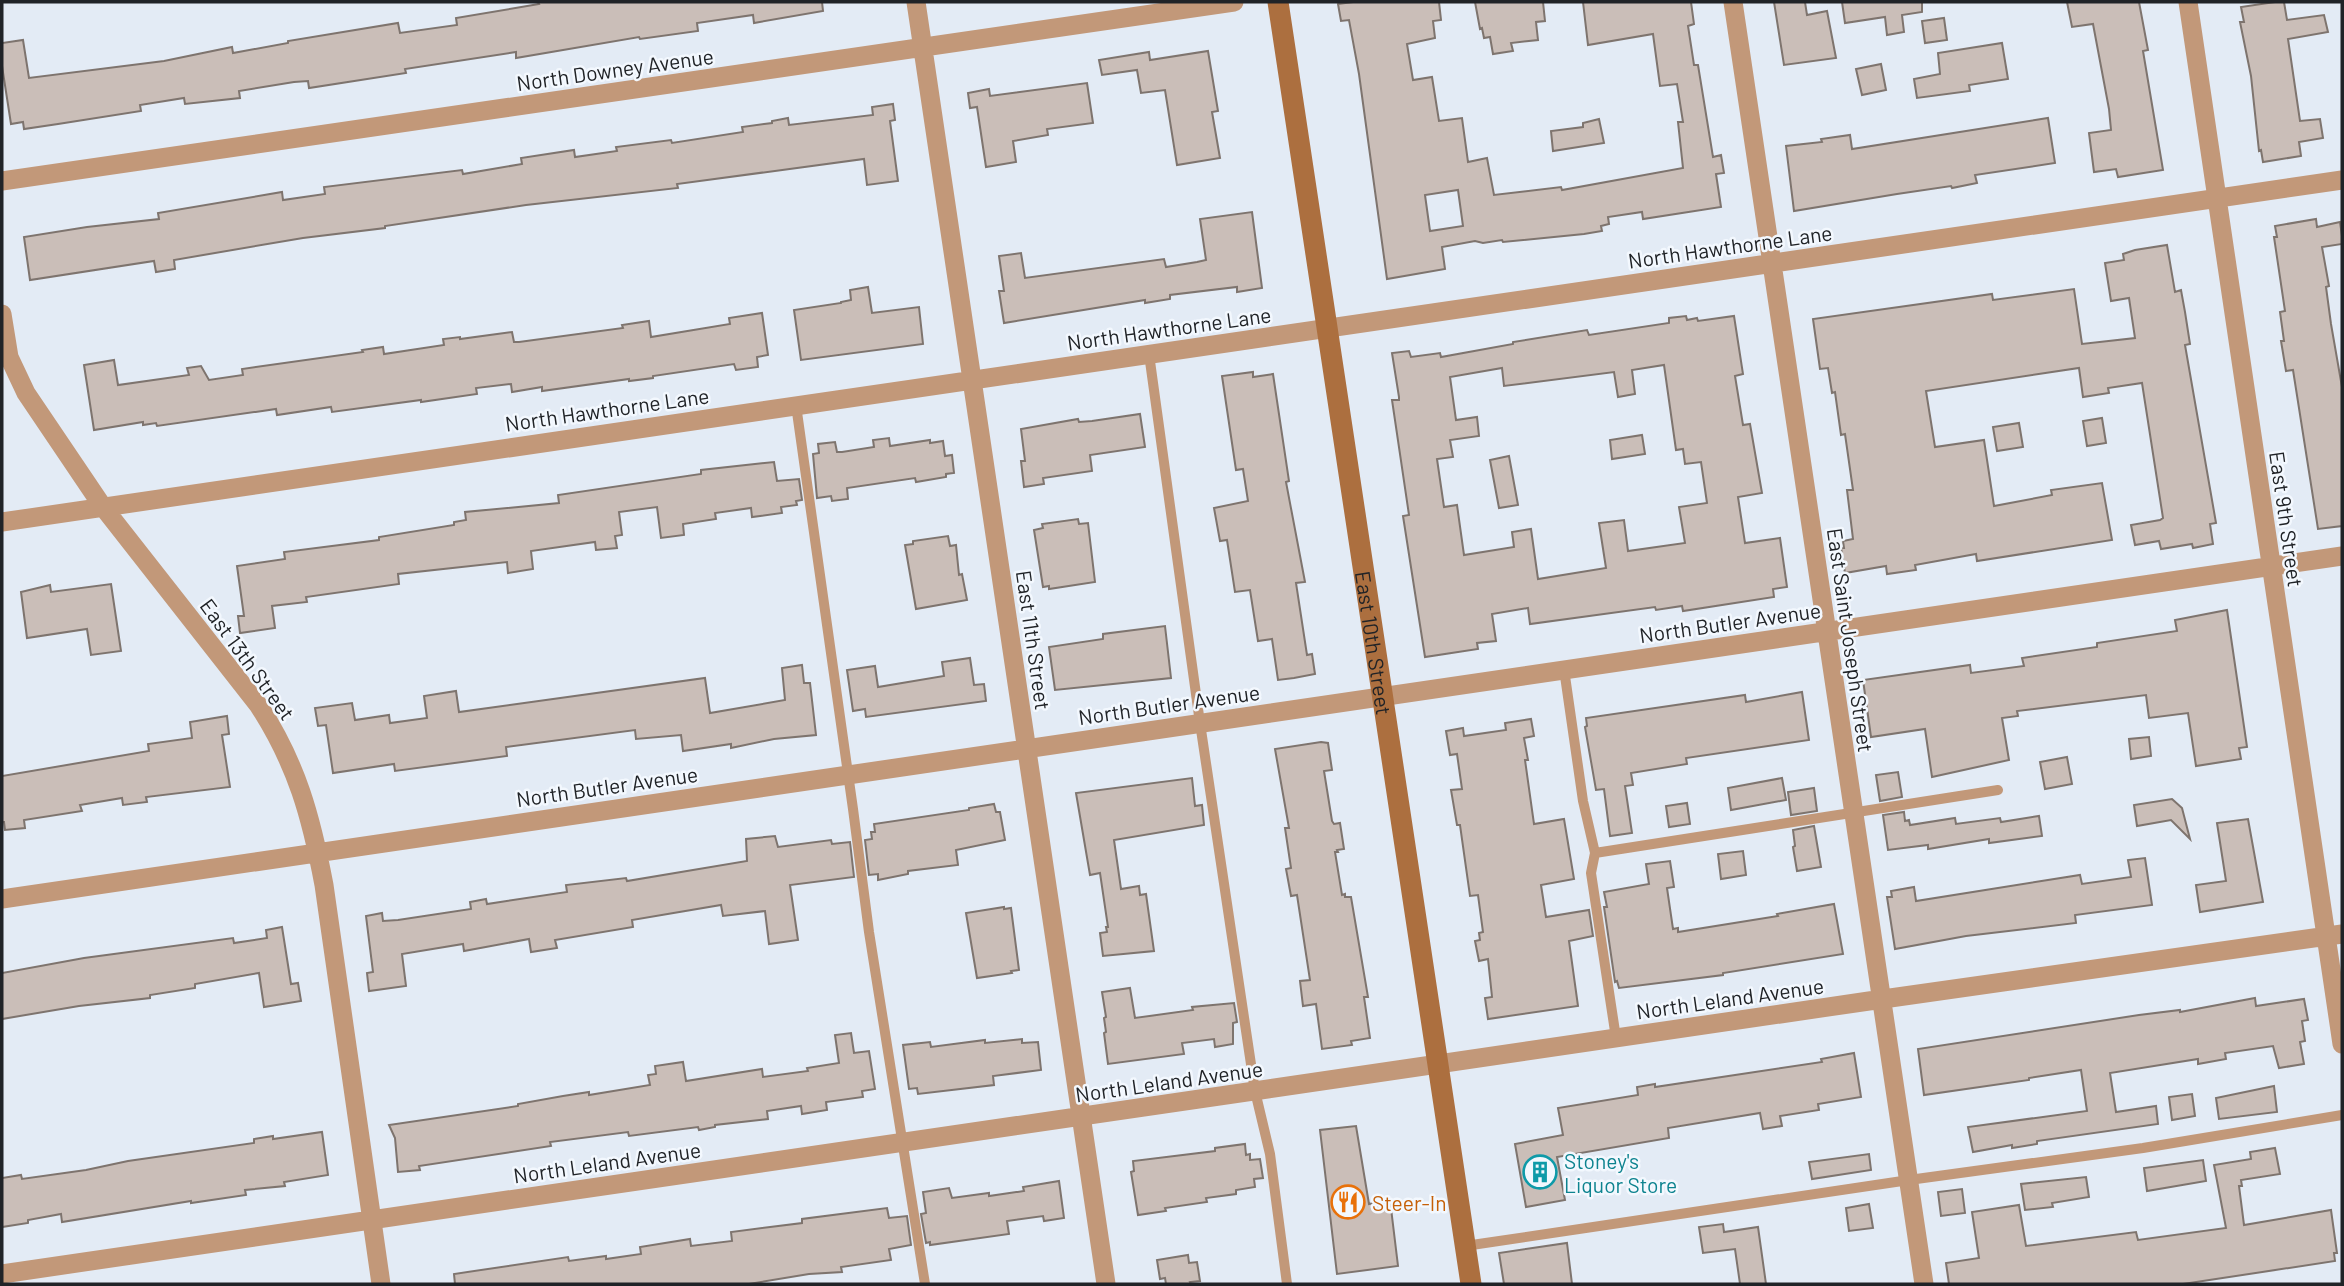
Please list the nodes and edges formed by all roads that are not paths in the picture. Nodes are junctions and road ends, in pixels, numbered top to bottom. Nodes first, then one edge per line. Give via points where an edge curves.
1 (916, 2) edge
2 (1234, 2) edge
3 (1278, 2) edge
4 (1733, 2) edge
5 (2188, 2) edge
6 (923, 47) junction
7 (2342, 180) edge
8 (2, 181) edge
9 (2217, 199) junction
10 (1771, 263) junction
11 (2, 314) edge
12 (1327, 328) junction
13 (1149, 354) junction
14 (972, 379) junction
15 (796, 405) junction
16 (103, 507) junction
17 (2, 522) edge
18 (2342, 556) edge
19 (2271, 566) junction
20 (1827, 631) junction
21 (1564, 669) junction
22 (1381, 696) junction
23 (1200, 723) junction
24 (1027, 748) junction
25 (847, 774) junction
26 (1998, 790) dead end
27 (1854, 811) junction
28 (318, 852) junction
29 (1595, 853) junction
30 (2, 899) edge
31 (2334, 936) edge
32 (1882, 999) junction
33 (1616, 1038) junction
34 (2342, 1044) edge
35 (1438, 1064) junction
36 (1255, 1091) junction
37 (2342, 1115) edge
38 (1081, 1116) junction
39 (904, 1142) junction
40 (1909, 1180) junction
41 (371, 1219) junction
42 (1465, 1246) junction
43 (2, 1274) edge
44 (381, 1284) edge
45 (925, 1284) edge
46 (1106, 1284) edge
47 (1287, 1284) edge
48 (1471, 1284) edge
49 (1924, 1284) edge

1 - 6 street, East 11th Street
2 - 6 street, North Downey Avenue
3 - 12 main road, East 10th Street
4 - 10 street, East Saint Joseph Street
5 - 9 street, East 9th Street
6 - 8 street, North Downey Avenue
6 - 14 street, East 11th Street
7 - 9 street, North Hawthorne Lane
9 - 10 street, North Hawthorne Lane
9 - 19 street, East 9th Street
10 - 12 street, North Hawthorne Lane
10 - 20 street, East Saint Joseph Street
11 - 16 street, East 13th Street via 9,357 19,381
12 - 13 street, North Hawthorne Lane
12 - 22 main road, East 10th Street
13 - 14 street, North Hawthorne Lane
13 - 23 lane
14 - 15 street, North Hawthorne Lane
14 - 24 street, East 11th Street
15 - 16 street, North Hawthorne Lane
15 - 25 lane
16 - 17 street, North Hawthorne Lane
16 - 28 street, East 13th Street via 269,721 300,785
18 - 19 street, North Butler Avenue
19 - 20 street, North Butler Avenue
19 - 31 street, East 9th Street
20 - 21 street, North Butler Avenue
20 - 27 street, East Saint Joseph Street
21 - 22 street, North Butler Avenue
21 - 29 lane
22 - 23 street, North Butler Avenue
22 - 35 main road, East 10th Street
23 - 24 street, North Butler Avenue
23 - 36 lane
24 - 25 street, North Butler Avenue
24 - 38 street, East 11th Street
25 - 28 street, North Butler Avenue
25 - 39 lane
26 - 27 lane
27 - 29 lane
27 - 32 street, East Saint Joseph Street
28 - 30 street, North Butler Avenue
28 - 41 street, East 13th Street
29 - 33 lane via 1591,873
31 - 32 street, North Leland Avenue
31 - 34 street, East 9th Street
32 - 33 street, North Leland Avenue
32 - 40 street, East Saint Joseph Street
33 - 35 street, North Leland Avenue
35 - 36 street, North Leland Avenue
35 - 42 main road, East 10th Street
36 - 38 street, North Leland Avenue
36 - 47 lane via 1270,1154
37 - 40 lane
38 - 39 street, North Leland Avenue
38 - 46 street, East 11th Street
39 - 41 street, North Leland Avenue
39 - 45 lane
40 - 42 lane
40 - 49 street, East Saint Joseph Street
41 - 43 street, North Leland Avenue
41 - 44 street, East 13th Street
42 - 48 main road, East 10th Street

